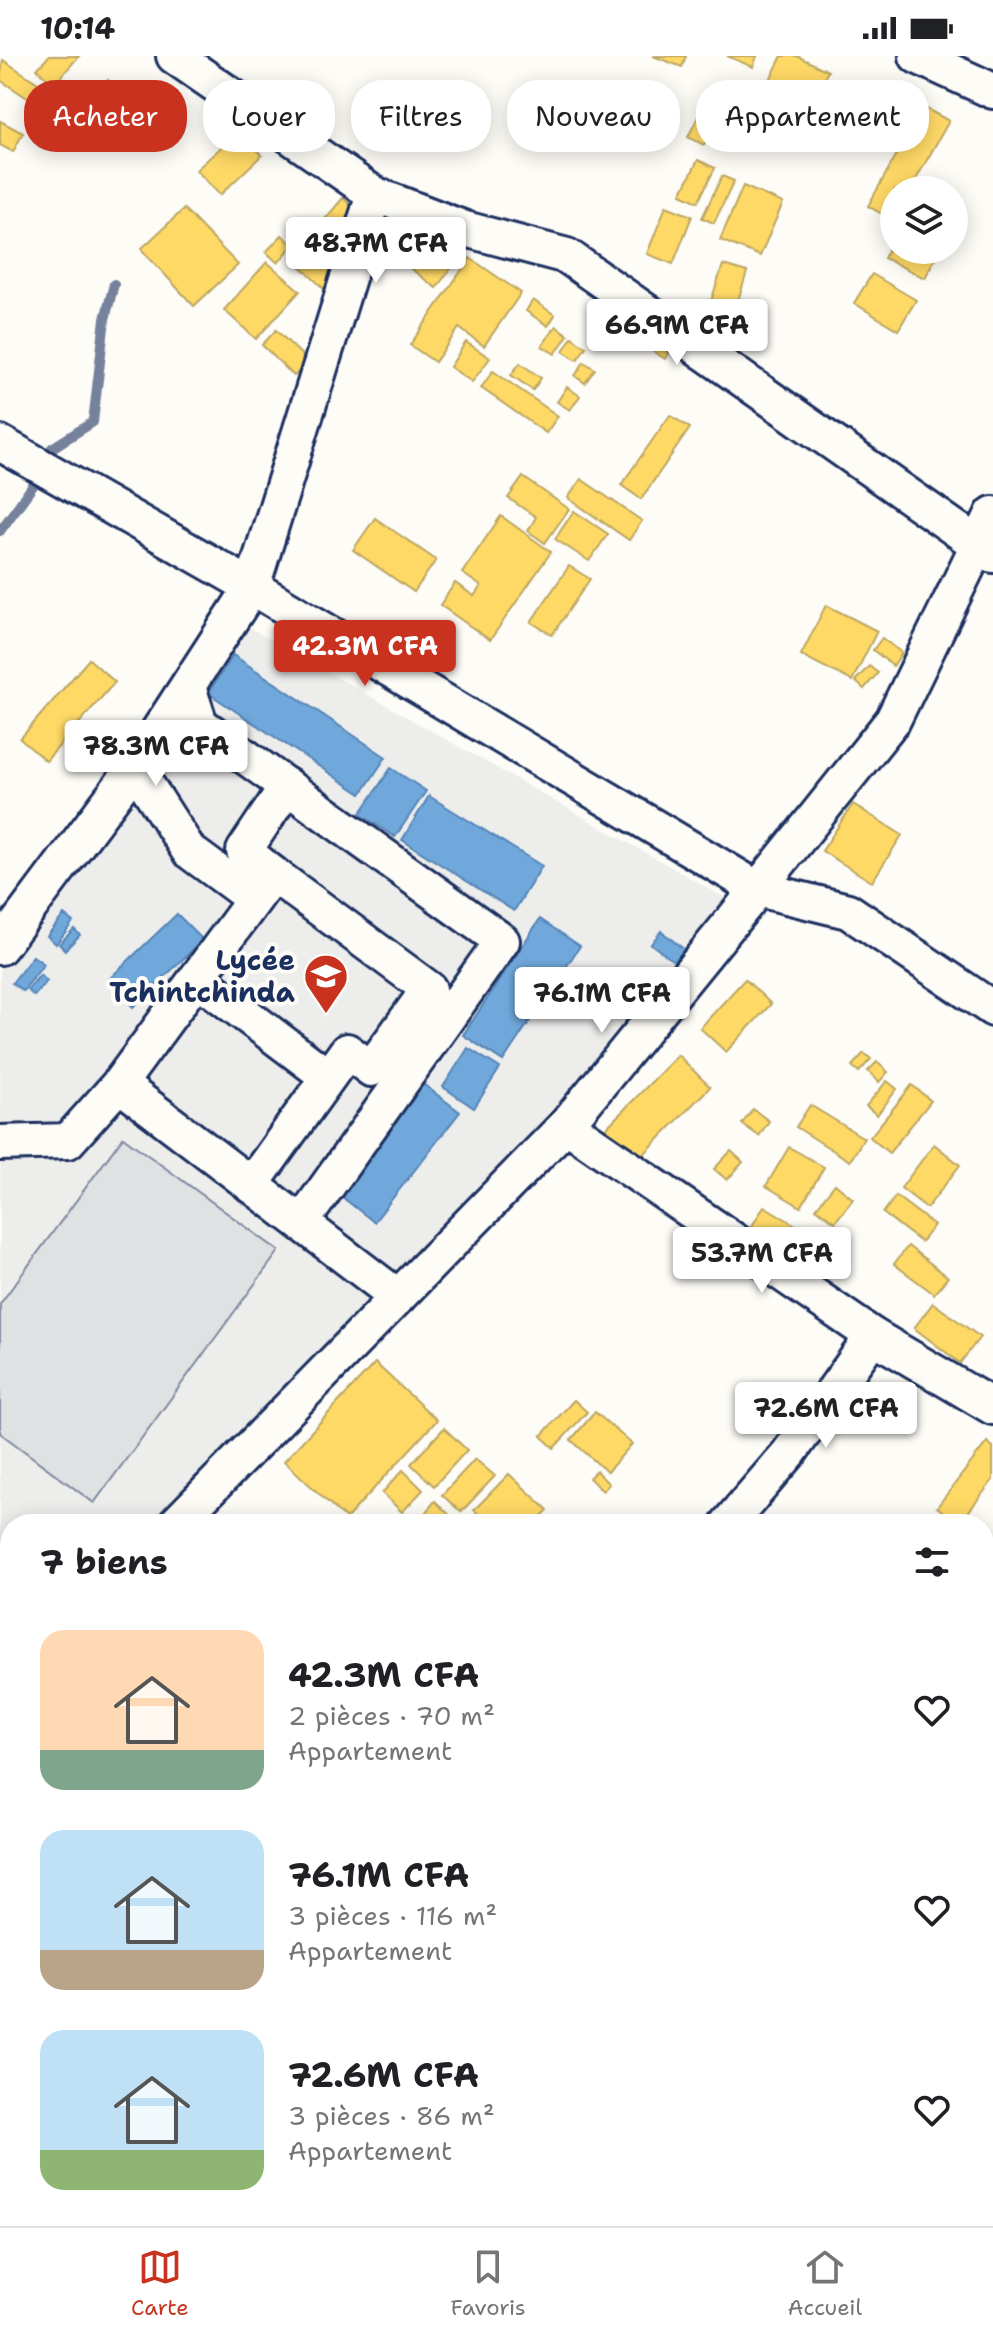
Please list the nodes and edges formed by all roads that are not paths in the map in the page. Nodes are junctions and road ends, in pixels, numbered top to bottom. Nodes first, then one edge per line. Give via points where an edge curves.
1 (174, 56) edge
2 (917, 56) edge
3 (993, 91) edge
4 (374, 194) junction
5 (0, 443) edge
6 (993, 514) edge
7 (986, 551) edge
8 (252, 587) junction
9 (188, 687) junction
10 (135, 767) junction
11 (287, 786) junction
12 (264, 886) junction
13 (758, 889) junction
14 (0, 947) edge
15 (197, 978) junction
16 (442, 998) junction
17 (993, 1009) edge
18 (328, 1077) junction
19 (385, 1078) junction
20 (119, 1084) junction
21 (566, 1125) junction
22 (0, 1143) edge
23 (251, 1185) junction
24 (301, 1223) junction
25 (398, 1297) junction
26 (873, 1336) junction
27 (993, 1407) edge
28 (186, 1514) edge
29 (737, 1514) edge

1 - 4 street
2 - 3 street
4 - 7 street via 465,229 567,256
4 - 8 street
5 - 8 street
6 - 7 street
7 - 13 street via 893,720
8 - 9 street
8 - 13 street
9 - 10 street
9 - 11 street via 200,724
10 - 12 street via 189,851
10 - 14 street
11 - 12 street via 244,851
11 - 16 street via 502,941
12 - 15 street
12 - 16 street
13 - 17 street via 848,911
13 - 21 street
15 - 18 street
15 - 20 street
16 - 19 street
18 - 19 street via 347,1051
18 - 23 street
19 - 24 street
20 - 22 street via 68,1141
20 - 23 street
21 - 25 street
21 - 26 street
23 - 24 street
24 - 25 street
25 - 28 street
26 - 27 street
26 - 29 street via 789,1453

